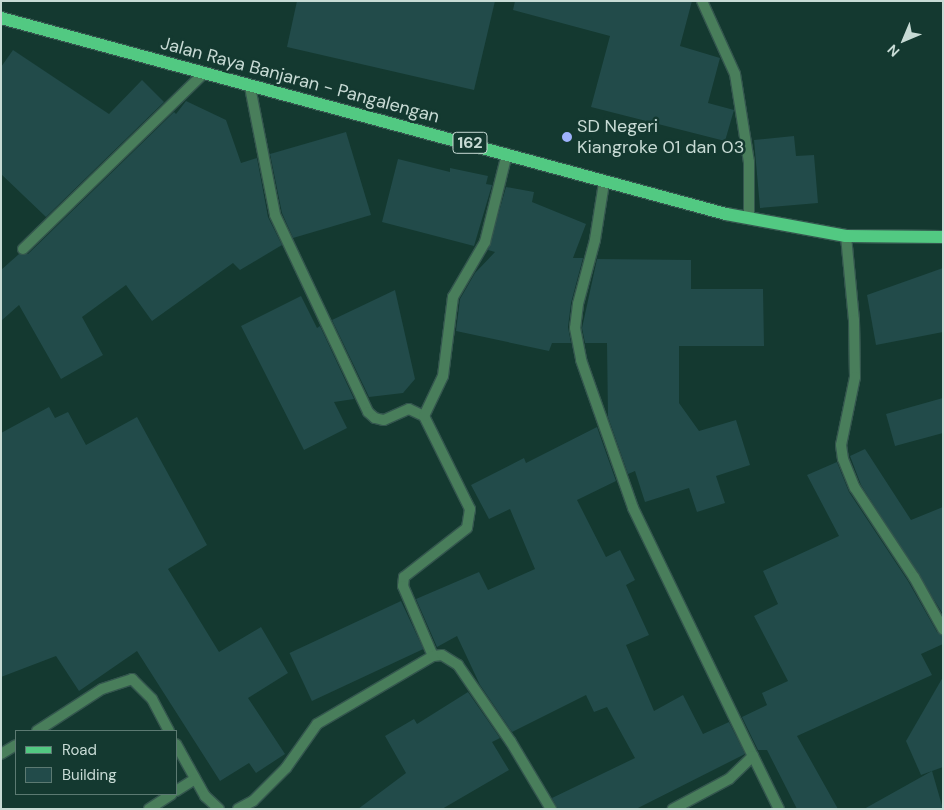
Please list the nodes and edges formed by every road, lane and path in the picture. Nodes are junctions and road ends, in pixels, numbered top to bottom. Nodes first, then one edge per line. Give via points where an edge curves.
1 (702, 1) edge
2 (1, 18) edge
3 (204, 73) junction
4 (250, 87) junction
5 (507, 154) junction
6 (604, 183) junction
7 (749, 218) junction
8 (846, 236) junction
9 (943, 237) edge
10 (23, 250) dead end
11 (424, 416) junction
12 (943, 629) edge
13 (433, 656) junction
14 (39, 730) edge
15 (168, 730) edge
16 (15, 746) edge
17 (178, 748) edge
18 (1, 754) edge
19 (753, 756) junction
20 (195, 779) junction
21 (178, 790) edge
22 (170, 795) edge
23 (149, 809) edge
24 (219, 809) edge
25 (238, 809) edge
26 (551, 809) edge
27 (673, 809) edge
28 (779, 809) edge

1 - 7 street via 735,74 749,162
2 - 3 main road, Jalan Raya Banjaran - Pangalengan / 162
3 - 4 main road, Jalan Raya Banjaran - Pangalengan / 162
3 - 10 street
4 - 5 main road, Jalan Raya Banjaran - Pangalengan / 162
4 - 11 street via 275,215 368,412 384,420 409,408
5 - 6 main road, Jalan Raya Banjaran - Pangalengan / 162
5 - 11 street via 485,242 453,297 447,362 438,392
6 - 7 main road, Jalan Raya Banjaran - Pangalengan / 162
6 - 19 street via 578,304 575,328 581,360 633,508
7 - 8 main road, Jalan Raya Banjaran - Pangalengan / 162
8 - 9 main road, Jalan Raya Banjaran - Pangalengan / 162
8 - 12 street via 854,320 855,377 841,445 842,459 855,488 914,576
11 - 13 street via 470,509 471,520 461,533 404,577 403,586
13 - 25 street via 317,724 286,768 253,801
13 - 26 street via 442,655 458,665 511,742
14 - 15 street via 102,689 132,679 152,698
16 - 18 street
17 - 20 street
19 - 27 street via 729,779
19 - 28 street
20 - 21 street
20 - 24 street via 204,796
22 - 23 street

